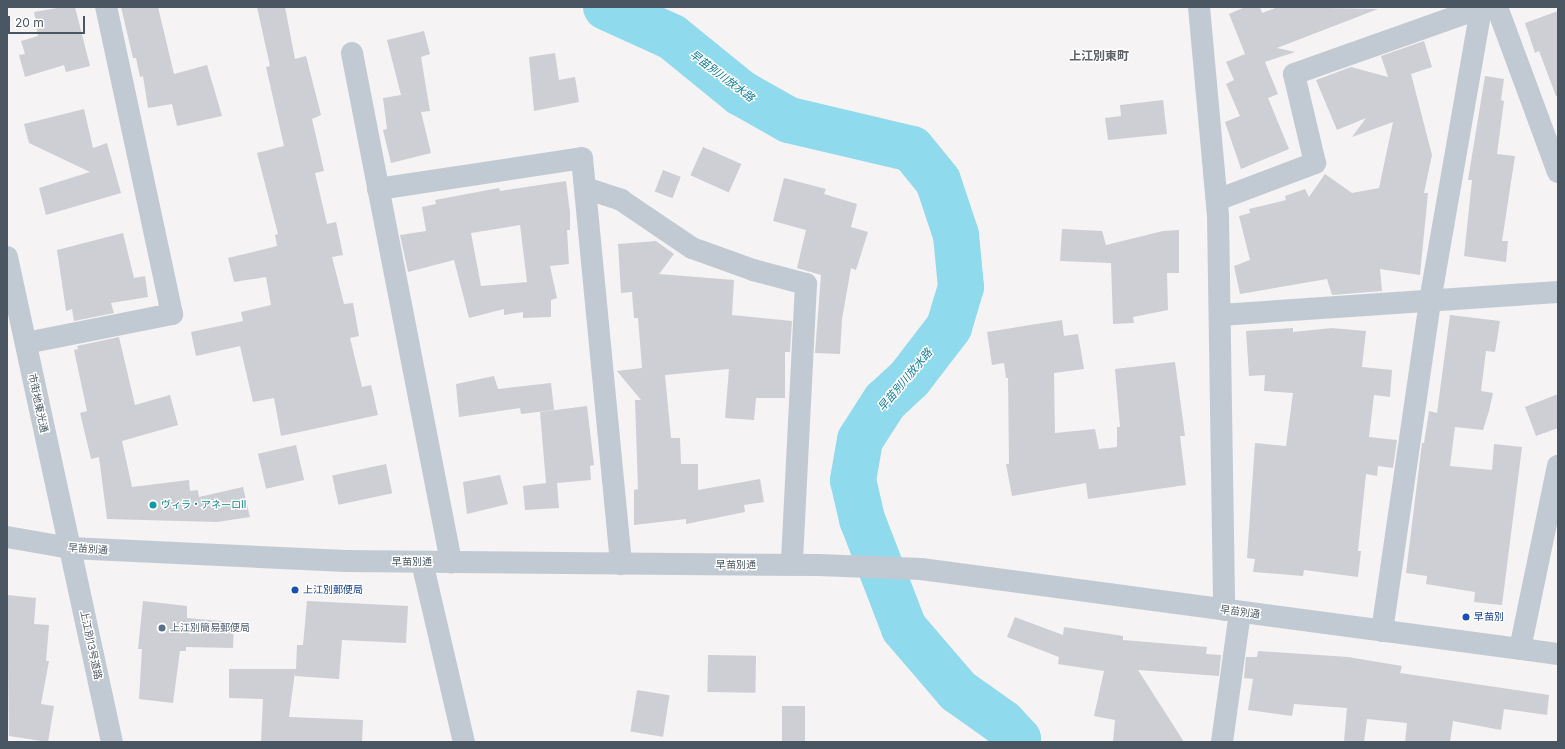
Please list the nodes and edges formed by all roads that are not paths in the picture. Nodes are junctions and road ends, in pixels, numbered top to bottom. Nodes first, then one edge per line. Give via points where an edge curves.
1 (106, 7) edge
2 (1199, 7) edge
3 (1487, 7) edge
4 (352, 53) dead end
5 (1554, 146) edge
6 (1558, 172) edge
7 (585, 188) junction
8 (378, 189) junction
9 (1217, 200) junction
10 (7, 257) edge
11 (1558, 292) edge
12 (1430, 301) junction
13 (1220, 315) junction
14 (26, 342) junction
15 (1558, 466) edge
16 (7, 536) edge
17 (70, 548) junction
18 (422, 562) junction
19 (451, 562) junction
20 (620, 564) junction
21 (792, 565) junction
22 (1232, 611) junction
23 (1382, 631) junction
24 (1520, 649) junction
25 (1558, 654) edge
26 (112, 742) edge
27 (464, 742) edge
28 (1222, 742) edge

1 - 14 street via 172,314
2 - 9 street
3 - 5 street
3 - 9 street via 1294,74 1315,163
3 - 12 street
4 - 8 street
5 - 6 street
7 - 8 street via 582,158
7 - 20 street
7 - 21 street via 621,200 692,248 753,270 806,284
8 - 19 street
9 - 13 street
10 - 14 street, 市街地東光通
11 - 12 street
12 - 13 street
12 - 23 street
13 - 22 street
14 - 17 street, 市街地東光通
15 - 24 street
16 - 17 street, 早苗別通
17 - 18 street, 早苗別通 via 346,561
17 - 26 street, 上江別13号道路
18 - 19 street, 早苗別通
18 - 27 street
19 - 20 street, 早苗別通
20 - 21 street, 早苗別通
21 - 22 street, 早苗別通 via 921,570
22 - 23 street, 早苗別通
22 - 28 street
23 - 24 street, 早苗別通
24 - 25 street, 早苗別通

